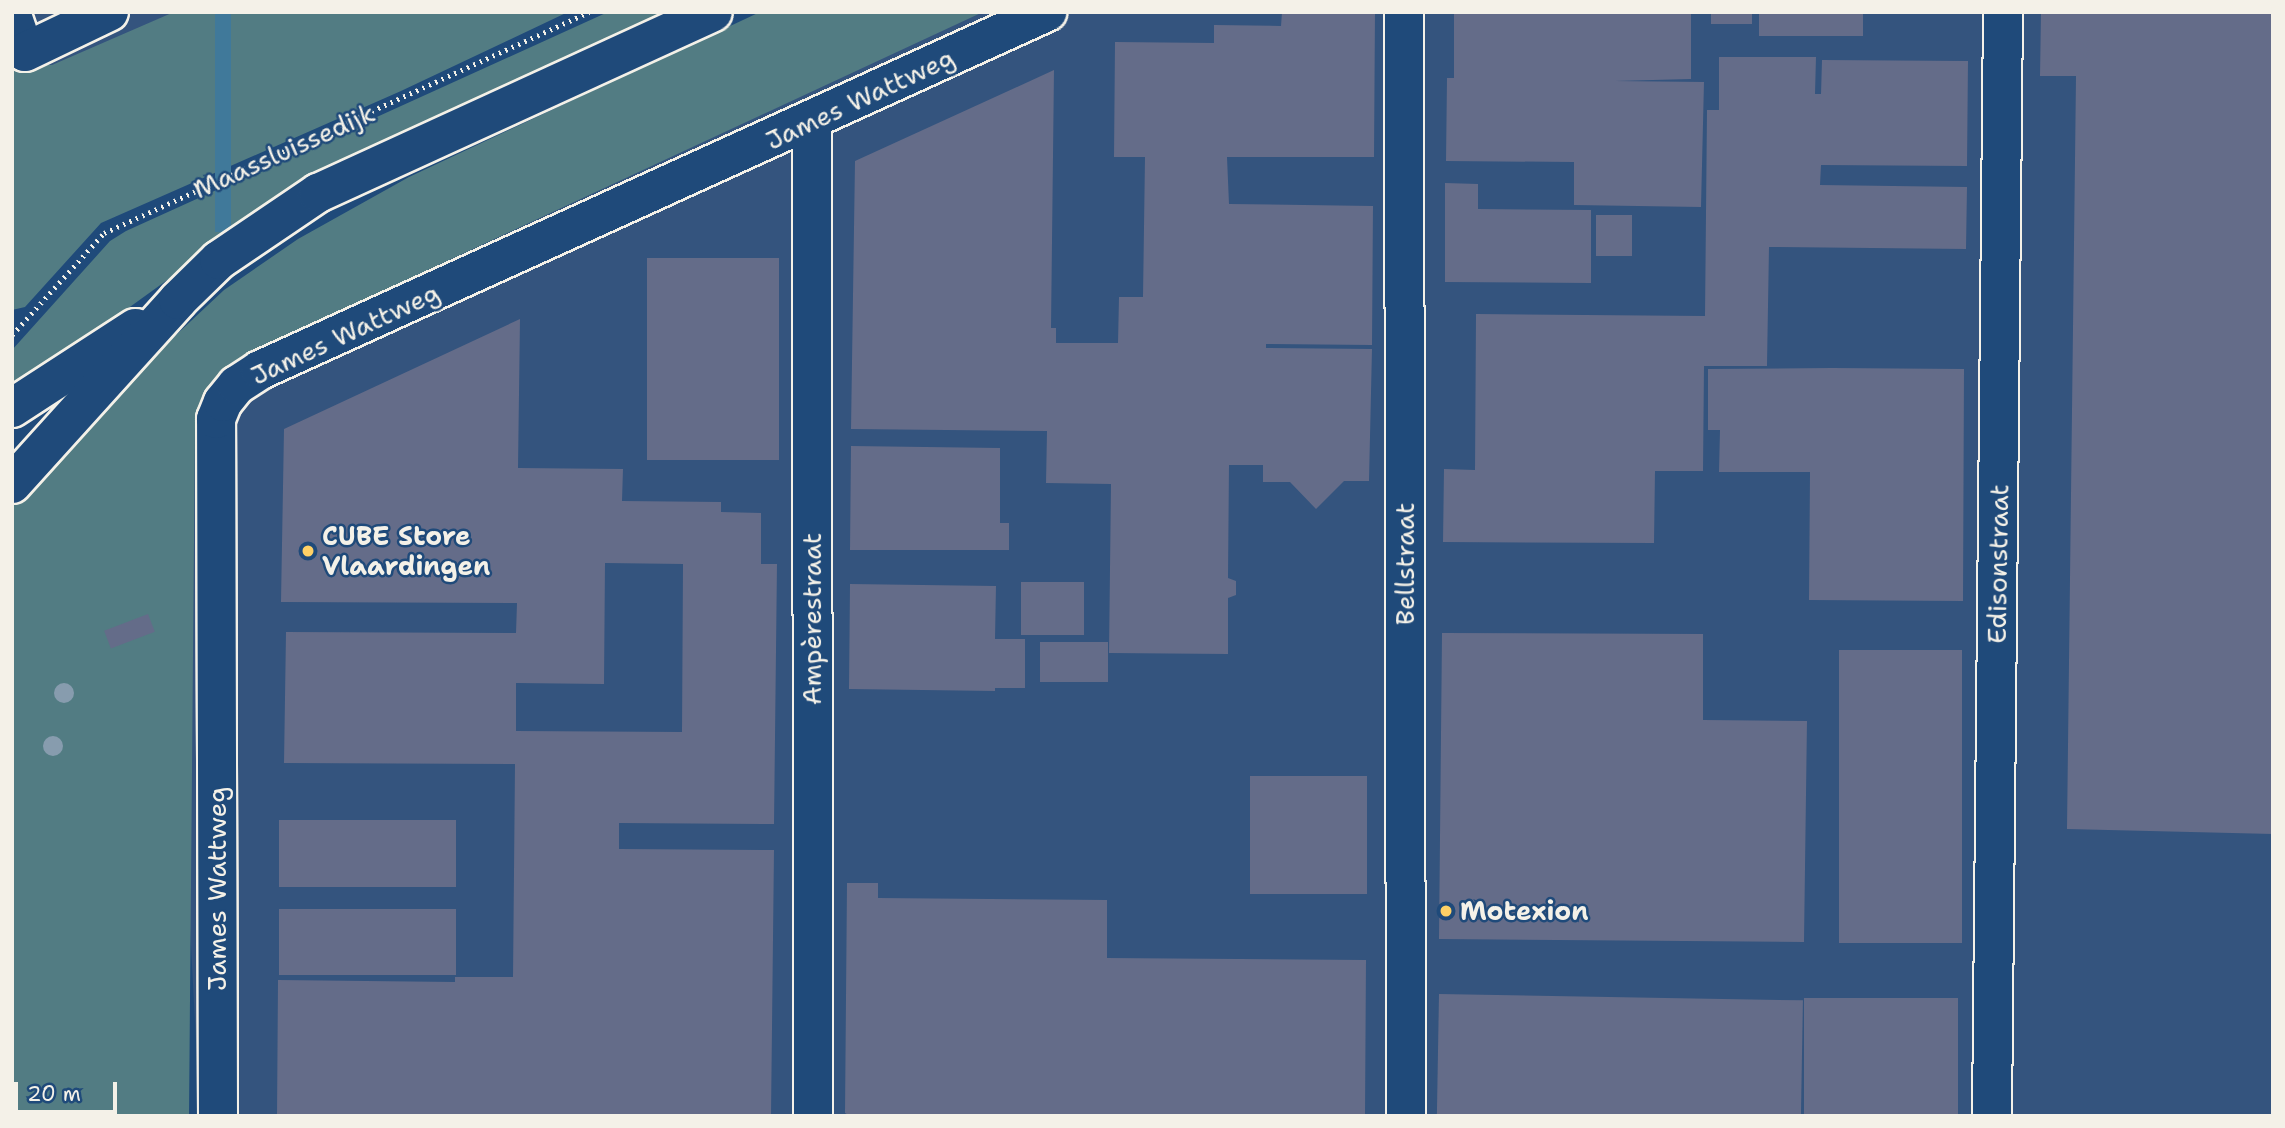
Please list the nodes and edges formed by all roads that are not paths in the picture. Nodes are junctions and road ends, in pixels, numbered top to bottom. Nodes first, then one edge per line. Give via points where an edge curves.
1 (109, 12) edge
2 (713, 12) edge
3 (1047, 12) edge
4 (1404, 12) edge
5 (2003, 12) edge
6 (12, 15) edge
7 (812, 122) junction
8 (178, 300) junction
9 (12, 408) edge
10 (12, 484) edge
11 (218, 1116) edge
12 (813, 1116) edge
13 (1406, 1116) edge
14 (1992, 1116) edge

1 - 6 street via 25,52
2 - 8 street, Maassluissedijk via 318,193 219,260
3 - 7 street, James Wattweg
4 - 13 street, Bellstraat
5 - 14 street, Edisonstraat
7 - 11 street, James Wattweg via 260,370 237,385 223,402 216,419
7 - 12 street, Ampèrestraat
8 - 9 street, Maassluissedijk
8 - 10 street, Maassluissedijk

